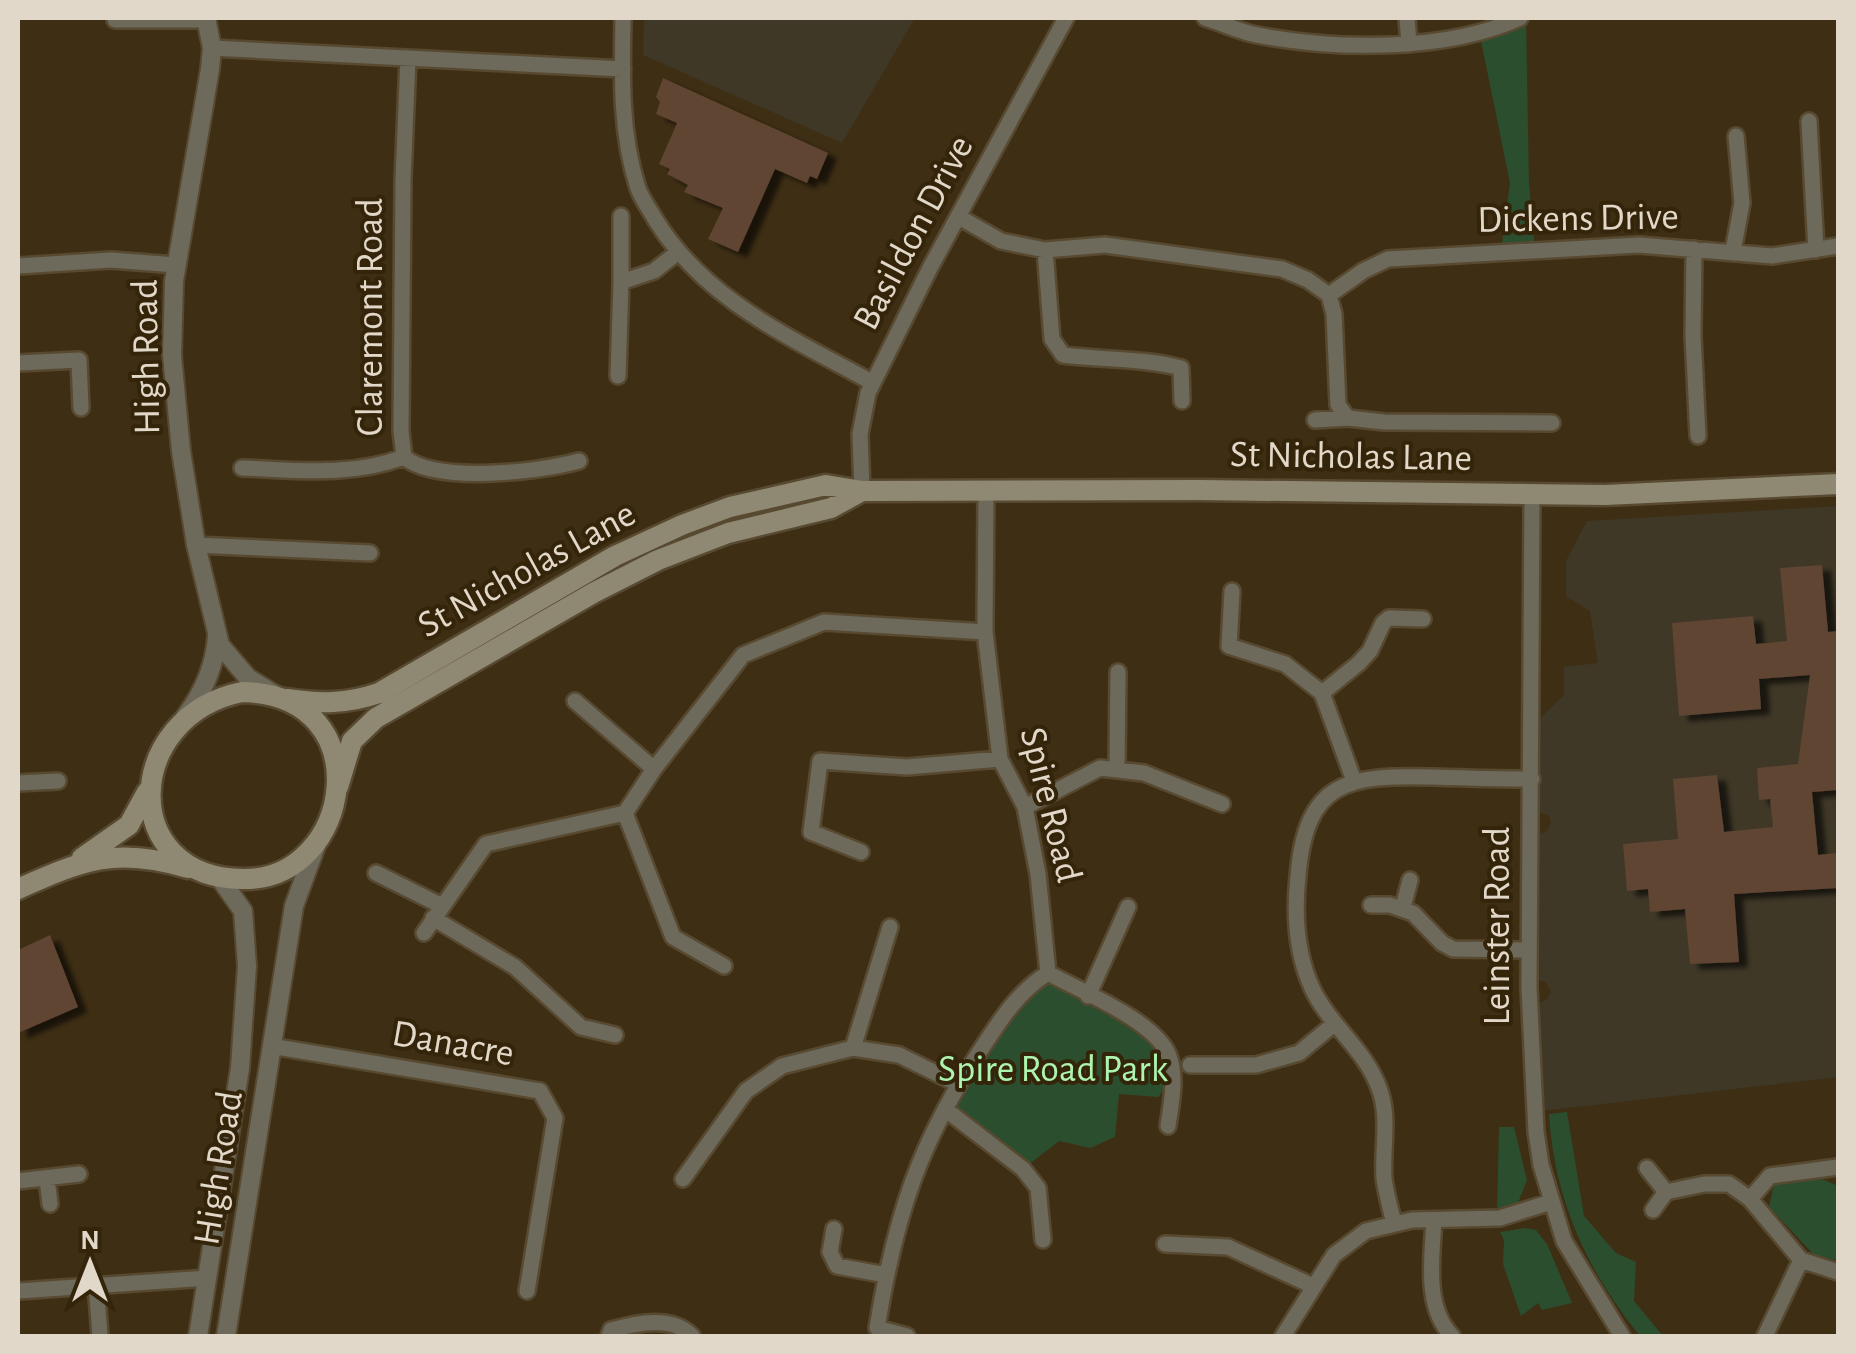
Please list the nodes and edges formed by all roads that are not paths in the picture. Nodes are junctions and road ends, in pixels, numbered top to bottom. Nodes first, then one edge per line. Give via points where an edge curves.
1 (623, 18) edge
2 (1066, 18) edge
3 (1205, 18) edge
4 (1407, 18) edge
5 (1520, 18) edge
6 (206, 19) edge
7 (116, 20) dead end
8 (1410, 44) junction
9 (212, 48) junction
10 (408, 58) junction
11 (623, 69) junction
12 (1809, 122) dead end
13 (1736, 136) dead end
14 (621, 216) dead end
15 (959, 216) junction
16 (1838, 246) edge
17 (1694, 249) junction
18 (1045, 250) junction
19 (1816, 250) junction
20 (1733, 251) junction
21 (678, 252) junction
22 (176, 265) junction
23 (18, 266) edge
24 (621, 282) junction
25 (1329, 295) junction
26 (18, 363) edge
27 (618, 376) dead end
28 (873, 383) junction
29 (1182, 401) dead end
30 (81, 408) dead end
31 (1348, 418) junction
32 (1315, 420) dead end
33 (1552, 423) dead end
34 (1698, 436) dead end
35 (404, 457) junction
36 (579, 461) dead end
37 (242, 468) dead end
38 (1838, 484) edge
39 (862, 491) junction
40 (986, 492) junction
41 (1532, 495) junction
42 (196, 545) junction
43 (370, 553) dead end
44 (1232, 590) dead end
45 (1423, 619) dead end
46 (985, 632) junction
47 (217, 636) junction
48 (1118, 672) dead end
49 (1322, 693) junction
50 (282, 698) junction
51 (575, 702) dead end
52 (181, 722) junction
53 (1000, 759) junction
54 (654, 769) junction
55 (1117, 770) junction
56 (1532, 779) junction
57 (58, 781) dead end
58 (1354, 781) junction
59 (18, 783) edge
60 (149, 787) junction
61 (338, 787) junction
62 (1222, 804) dead end
63 (1025, 807) junction
64 (625, 813) junction
65 (320, 836) junction
66 (861, 852) dead end
67 (72, 865) junction
68 (376, 873) dead end
69 (214, 876) junction
70 (1410, 880) dead end
71 (18, 890) edge
72 (1371, 905) dead end
73 (1128, 907) dead end
74 (1403, 908) junction
75 (437, 912) junction
76 (890, 927) dead end
77 (424, 933) dead end
78 (1529, 950) junction
79 (724, 966) dead end
80 (1048, 973) junction
81 (1088, 996) junction
82 (1334, 1024) junction
83 (615, 1035) dead end
84 (271, 1046) junction
85 (853, 1048) junction
86 (1190, 1065) dead end
87 (958, 1084) junction
88 (946, 1109) junction
89 (1168, 1126) dead end
90 (1838, 1167) edge
91 (1647, 1168) dead end
92 (79, 1174) dead end
93 (47, 1179) junction
94 (683, 1179) dead end
95 (18, 1181) edge
96 (1666, 1192) junction
97 (1750, 1198) junction
98 (1551, 1202) junction
99 (50, 1204) dead end
100 (1653, 1210) dead end
101 (1434, 1220) junction
102 (1394, 1223) junction
103 (834, 1230) dead end
104 (1042, 1240) dead end
105 (1165, 1244) dead end
106 (1801, 1260) junction
107 (1838, 1272) edge
108 (886, 1276) junction
109 (208, 1278) junction
110 (96, 1284) junction
111 (1313, 1286) junction
112 (18, 1290) edge
113 (527, 1292) dead end
114 (100, 1336) edge
115 (198, 1336) edge
116 (226, 1336) edge
117 (609, 1336) edge
118 (692, 1336) edge
119 (906, 1336) edge
120 (1284, 1336) edge
121 (1452, 1336) edge
122 (1622, 1336) edge
123 (1764, 1336) edge

1 - 11 street
2 - 15 street, Basildon Drive
3 - 8 street via 1254,35
4 - 8 street
5 - 8 street
6 - 7 street
6 - 9 street, High Road
9 - 10 street
9 - 22 street, High Road
10 - 11 street
10 - 35 street, Claremont Road
11 - 21 street via 624,126 638,189
12 - 19 street
13 - 20 street via 1742,202
14 - 24 street
15 - 18 street via 1001,241
15 - 28 street, Basildon Drive
16 - 19 street, Dickens Drive
17 - 20 street, Dickens Drive
17 - 25 street, Dickens Drive via 1591,247 1388,260
17 - 34 street
18 - 25 street via 1106,245 1282,269
18 - 29 street via 1052,339 1063,354 1182,368
19 - 20 street, Dickens Drive via 1772,256
21 - 24 street via 654,271
21 - 28 street via 738,308
22 - 23 street via 111,260
22 - 42 street, High Road via 172,354
24 - 27 street
25 - 31 street via 1338,405
26 - 30 street via 78,360
28 - 39 street, Basildon Drive via 860,434
31 - 32 street
31 - 33 street
35 - 36 street, Claremont Road via 416,467 453,472
35 - 37 street via 342,472
38 - 41 main road, St Nicholas Lane
39 - 40 main road, St Nicholas Lane
39 - 50 main road, St Nicholas Lane via 826,485 730,507 615,556 379,693 324,704
39 - 61 main road, St Nicholas Lane via 830,508 728,533 595,592 376,718 352,741
40 - 41 main road, St Nicholas Lane
40 - 46 street, Spire Road
41 - 56 street, Leinster Road
42 - 43 street
42 - 47 street, High Road
44 - 49 street via 1229,646 1286,664
45 - 49 street via 1383,622 1360,663
46 - 53 street, Spire Road
46 - 54 street via 824,622 743,655
47 - 50 street, High Road via 236,666
47 - 52 street, High Road via 207,678
48 - 55 street
49 - 58 street
50 - 52 main road via 227,695
50 - 61 main road via 319,724 330,741
51 - 54 street
52 - 60 main road via 159,753
53 - 63 street, Spire Road
53 - 66 street via 907,767 820,761 811,832
54 - 64 street
55 - 62 street via 1144,773
55 - 63 street via 1100,768
56 - 58 street
56 - 78 street, Leinster Road
57 - 59 street
58 - 82 street via 1310,817 1296,892 1302,962
60 - 67 main road via 129,825
60 - 69 main road via 153,817 166,842
61 - 65 main road
63 - 80 street, Spire Road
64 - 75 street via 486,844
64 - 79 street via 673,937
65 - 69 main road via 275,874 245,880
65 - 84 street, High Road via 294,906
67 - 69 main road via 134,857
67 - 71 main road
68 - 75 street
69 - 109 street, High Road via 243,912 248,942 240,1068
70 - 74 street
72 - 74 street
73 - 81 street
74 - 78 street via 1454,949
75 - 77 street
75 - 83 street via 515,968 580,1027
76 - 85 street
78 - 98 street, Leinster Road via 1532,1083
80 - 81 street
80 - 87 street via 1026,987
81 - 89 street via 1155,1034 1169,1055
82 - 86 street via 1298,1053 1256,1065
82 - 102 street via 1367,1062 1384,1103 1384,1178
84 - 113 street, Danacre via 540,1092 555,1118
84 - 116 street, High Road
85 - 87 street via 899,1055
85 - 94 street via 782,1066 746,1092
87 - 88 street
88 - 104 street via 1024,1168 1038,1188
88 - 108 street via 914,1172
90 - 97 street via 1770,1176
91 - 96 street
92 - 93 street
93 - 95 street
93 - 99 street
96 - 97 street via 1729,1184
96 - 100 street
97 - 106 street
98 - 101 street via 1500,1218
98 - 122 street, Leinster Road via 1564,1241
101 - 102 street
101 - 121 street via 1433,1293 1439,1322
102 - 111 street via 1350,1240
103 - 108 street via 830,1252 837,1266
105 - 111 street via 1228,1246
106 - 107 street
106 - 123 street
108 - 119 street via 877,1328
109 - 110 street
109 - 115 street, High Road
110 - 112 street
110 - 114 street
111 - 120 street
117 - 118 street via 643,1322 683,1327

